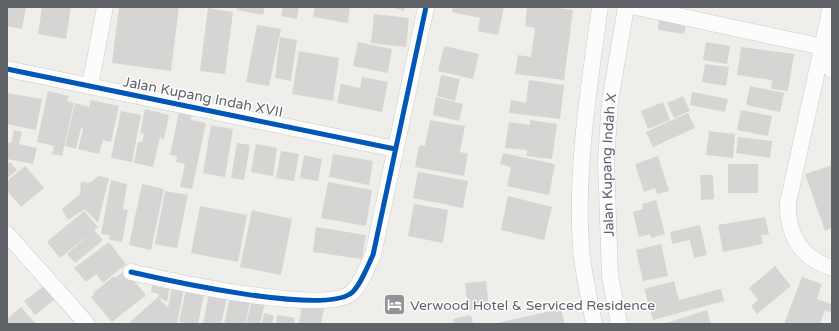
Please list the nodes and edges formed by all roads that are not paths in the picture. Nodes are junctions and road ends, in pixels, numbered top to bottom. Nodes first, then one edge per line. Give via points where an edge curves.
1 (105, 7) edge
2 (426, 7) edge
3 (600, 7) edge
4 (626, 7) edge
5 (636, 7) edge
6 (831, 7) edge
7 (823, 46) junction
8 (7, 69) edge
9 (832, 70) edge
10 (90, 86) junction
11 (395, 149) junction
12 (7, 234) edge
13 (832, 268) edge
14 (131, 272) dead end
15 (585, 276) junction
16 (610, 276) junction
17 (87, 324) edge
18 (594, 324) edge
19 (619, 324) edge

1 - 10 street
2 - 11 street
3 - 15 street, Jalan Kupang Indah X via 588,90 580,193
4 - 16 street, Jalan Kupang Indah X via 610,102 606,160
5 - 7 street
6 - 7 street
7 - 9 street
7 - 13 street via 787,217 790,230 803,252 818,264
8 - 10 street, Jalan Kupang Indah XVII
10 - 11 street, Jalan Kupang Indah XVII
11 - 14 street via 374,249 354,291 339,298 319,301 285,300
12 - 17 street
15 - 16 street
15 - 18 street, Jalan Kupang Indah X
16 - 19 street, Jalan Kupang Indah X

